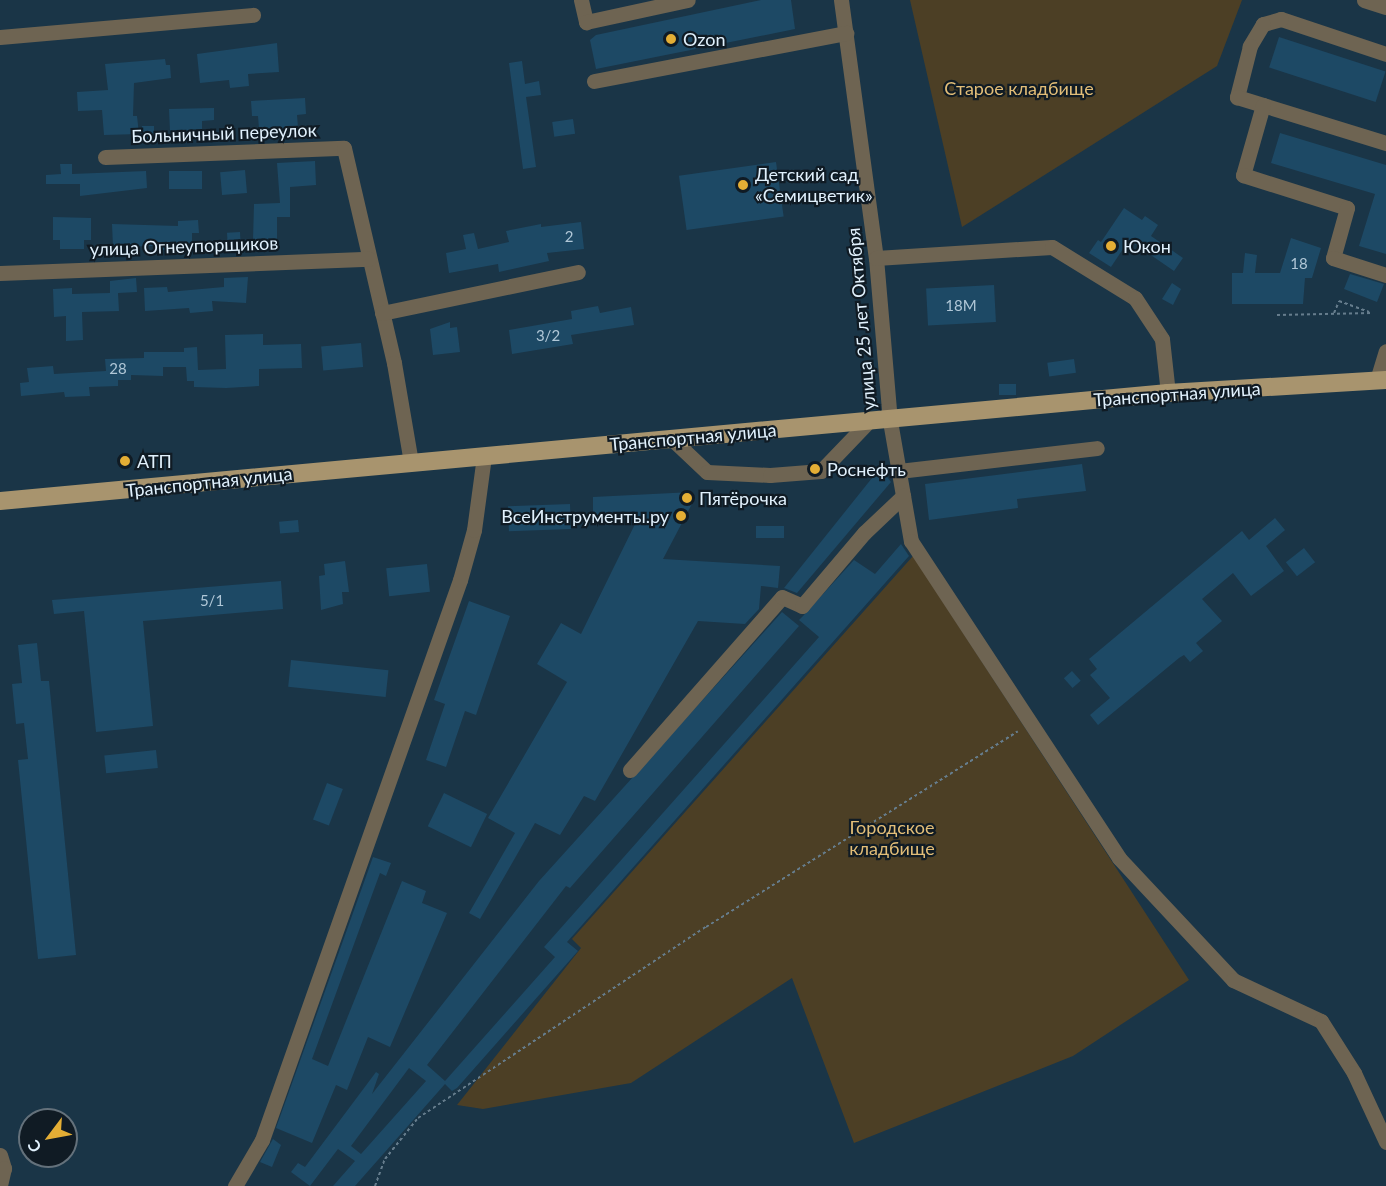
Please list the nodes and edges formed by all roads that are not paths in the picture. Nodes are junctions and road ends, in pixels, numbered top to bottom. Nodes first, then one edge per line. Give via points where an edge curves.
1 (581, 0) edge
2 (688, 0) edge
3 (841, 0) edge
4 (1364, 0) edge
5 (647, 4) edge
6 (1386, 7) edge
7 (253, 15) dead end
8 (846, 33) junction
9 (0, 37) edge
10 (1386, 54) edge
11 (594, 81) dead end
12 (1263, 105) junction
13 (1386, 143) edge
14 (105, 157) dead end
15 (369, 258) junction
16 (876, 258) junction
17 (578, 272) dead end
18 (0, 273) edge
19 (1386, 275) edge
20 (382, 313) junction
21 (1386, 351) edge
22 (1381, 380) edge
23 (1168, 393) junction
24 (890, 421) junction
25 (868, 422) junction
26 (672, 439) junction
27 (1097, 448) dead end
28 (484, 456) junction
29 (411, 462) junction
30 (899, 471) junction
31 (903, 496) junction
32 (0, 501) edge
33 (630, 770) dead end
34 (1386, 1142) edge
35 (0, 1155) edge
36 (0, 1186) edge
37 (235, 1186) edge

1 - 5 street via 586,21
2 - 5 street
3 - 8 street, улица 25 лет Октября
4 - 6 street
7 - 9 street
8 - 11 street
8 - 16 street, улица 25 лет Октября
10 - 12 street via 1281,19 1263,24 1250,46 1237,98
12 - 13 street
12 - 19 street via 1244,176 1347,208 1334,258
14 - 15 street, Больничный переулок via 344,148
15 - 18 street, улица Огнеупорщиков
15 - 20 street
16 - 23 street via 1052,247 1135,298 1162,339
16 - 24 street, улица 25 лет Октября
17 - 20 street
20 - 29 street
21 - 22 street
22 - 23 main road, Транспортная улица
23 - 24 main road, Транспортная улица
24 - 25 main road, Транспортная улица
24 - 30 street, улица 25 лет Октября
25 - 26 main road, Транспортная улица
25 - 26 street via 821,471 770,475 706,472
26 - 28 main road, Транспортная улица
27 - 30 street
28 - 29 main road, Транспортная улица
28 - 37 street via 474,530 460,580 262,1140
29 - 32 main road, Транспортная улица
30 - 31 street, улица 25 лет Октября
31 - 33 street via 864,533 802,606 782,597
31 - 34 street, улица 25 лет Октября via 911,541 1119,858 1233,980 1321,1021 1354,1073
35 - 36 street via 4,1168

